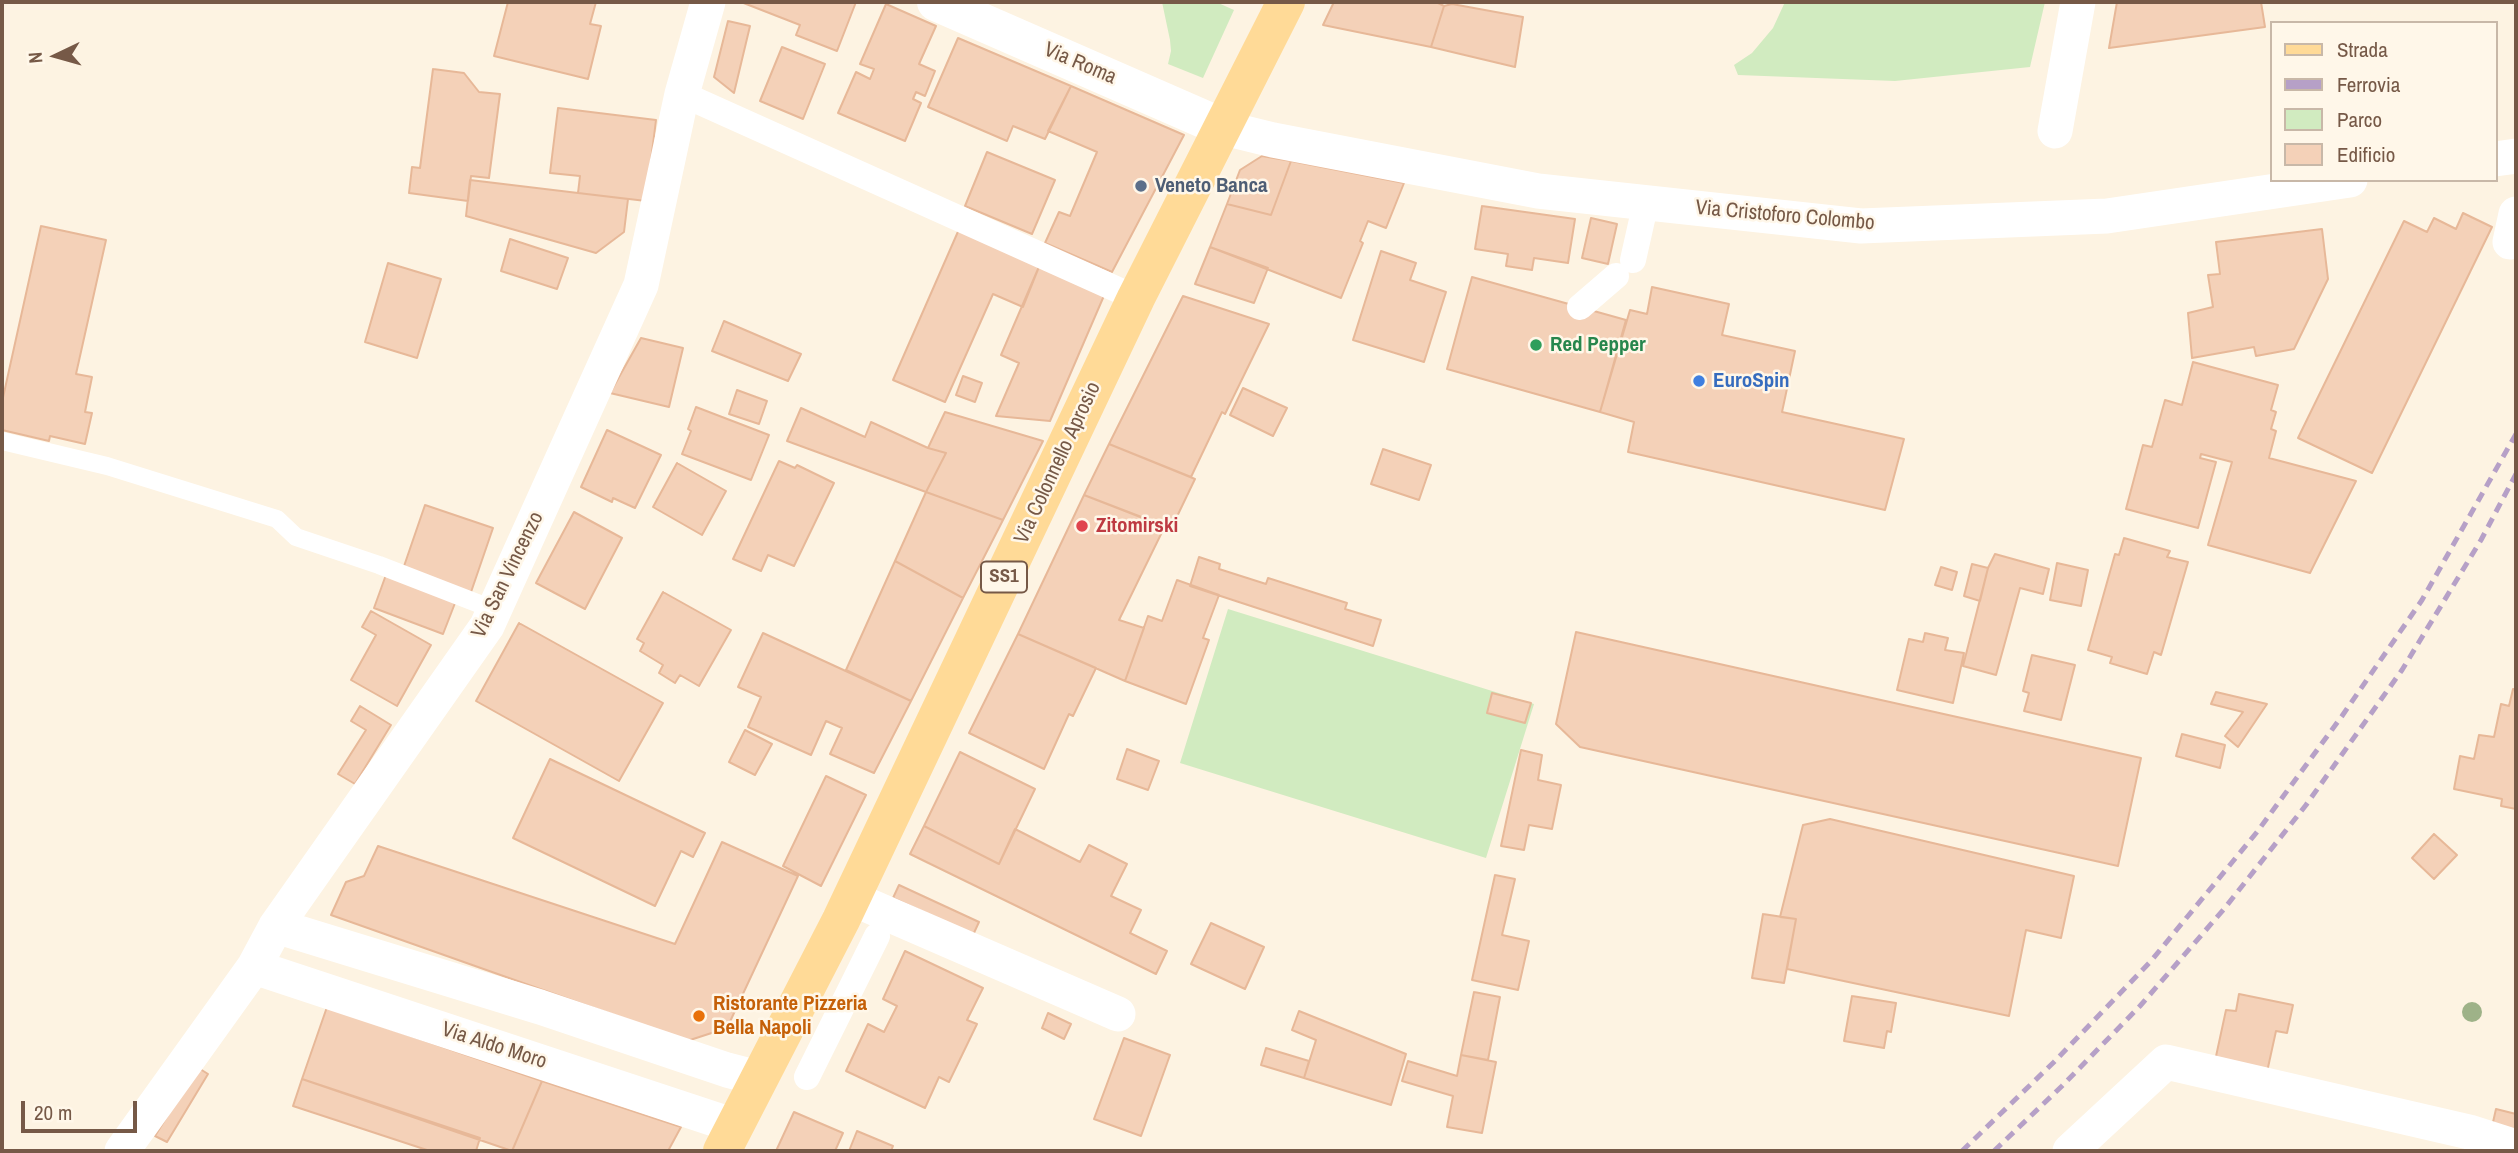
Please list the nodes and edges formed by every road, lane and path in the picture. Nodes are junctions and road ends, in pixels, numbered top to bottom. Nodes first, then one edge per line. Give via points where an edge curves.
1 (709, 2) edge
2 (936, 2) edge
3 (1286, 2) edge
4 (2078, 2) edge
5 (682, 94) junction
6 (1224, 128) junction
7 (2054, 131) dead end
8 (2516, 156) edge
9 (2497, 159) edge
10 (2336, 182) edge
11 (1646, 202) junction
12 (1136, 298) junction
13 (1580, 307) dead end
14 (2, 441) edge
15 (495, 610) junction
16 (851, 898) junction
17 (276, 926) junction
18 (877, 936) dead end
19 (254, 967) junction
20 (1118, 1014) dead end
21 (807, 1077) dead end
22 (758, 1078) junction
23 (728, 1139) edge
24 (2516, 1147) edge
25 (122, 1151) edge
26 (2070, 1151) edge

1 - 5 street, Via San Vincenzo
2 - 6 main road, Via Roma
3 - 6 main road, Via Colonnello Aprosio / SS1
4 - 7 street
5 - 12 street
5 - 15 street, Via San Vincenzo via 641,285
6 - 11 street, Via Cristoforo Colombo via 1538,191
6 - 12 main road, Via Colonnello Aprosio / SS1
8 - 9 street
10 - 11 street, Via Cristoforo Colombo via 2107,216 1861,226
11 - 13 street via 1624,268
12 - 16 main road, Via Colonnello Aprosio / SS1
14 - 15 lane via 107,466 277,519 296,537
15 - 17 street, Via San Vincenzo
16 - 20 street
16 - 22 main road, Via Colonnello Aprosio / SS1
17 - 19 street, Via San Vincenzo
17 - 22 street
18 - 21 street
19 - 23 street, Via Aldo Moro
19 - 25 street, Via San Vincenzo
22 - 23 main road, Via Colonnello Aprosio / SS1
24 - 26 street via 2166,1062

